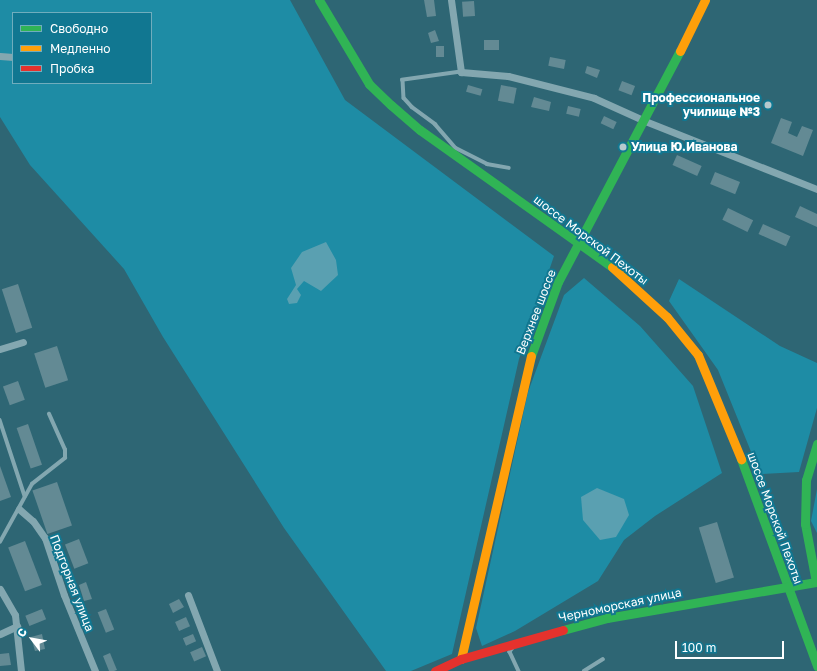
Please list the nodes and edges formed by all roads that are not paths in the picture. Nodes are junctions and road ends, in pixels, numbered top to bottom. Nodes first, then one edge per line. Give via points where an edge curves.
1 (320, 0) edge
2 (451, 0) edge
3 (705, 0) edge
4 (0, 56) edge
5 (12, 57) edge
6 (461, 72) junction
7 (645, 121) junction
8 (509, 168) dead end
9 (817, 189) edge
10 (580, 244) junction
11 (23, 342) dead end
12 (0, 349) edge
13 (49, 414) dead end
14 (0, 420) edge
15 (5, 438) junction
16 (0, 440) edge
17 (817, 444) edge
18 (25, 496) junction
19 (19, 509) junction
20 (0, 542) edge
21 (789, 588) junction
22 (0, 589) edge
23 (188, 595) dead end
24 (17, 626) junction
25 (0, 634) edge
26 (519, 641) junction
27 (461, 659) junction
28 (603, 659) dead end
29 (817, 666) edge
30 (21, 671) edge
31 (95, 671) edge
32 (217, 671) edge
33 (435, 671) edge
34 (519, 671) edge
35 (584, 671) edge

1 - 10 street, шоссе Морской Пехоты via 369,84 391,105 420,130
2 - 6 street
3 - 7 street, Верхнее шоссе
4 - 5 street
6 - 7 street via 508,76 558,87 594,98
6 - 8 lane via 403,80 404,98 412,108 435,124 456,148 487,164
7 - 9 street
7 - 10 street, Верхнее шоссе
10 - 21 street, шоссе Морской Пехоты via 643,293 667,317 698,356 744,466
10 - 27 street, Верхнее шоссе via 558,282 528,365
11 - 12 street
13 - 18 lane via 65,450 65,458 32,484
14 - 15 lane
15 - 16 lane
15 - 18 lane
17 - 21 street, Черноморская улица via 806,480 805,524 816,582
18 - 19 lane
19 - 20 lane
19 - 31 street, Подгорная улица via 33,521 45,538 64,595
21 - 26 street, Черноморская улица via 708,598 607,618
21 - 29 street, шоссе Морской Пехоты
22 - 24 street via 11,606
23 - 32 street
24 - 25 street
24 - 30 street
26 - 27 street, Черноморская улица
26 - 34 lane via 510,652
27 - 33 street, Черноморская улица
28 - 35 lane

